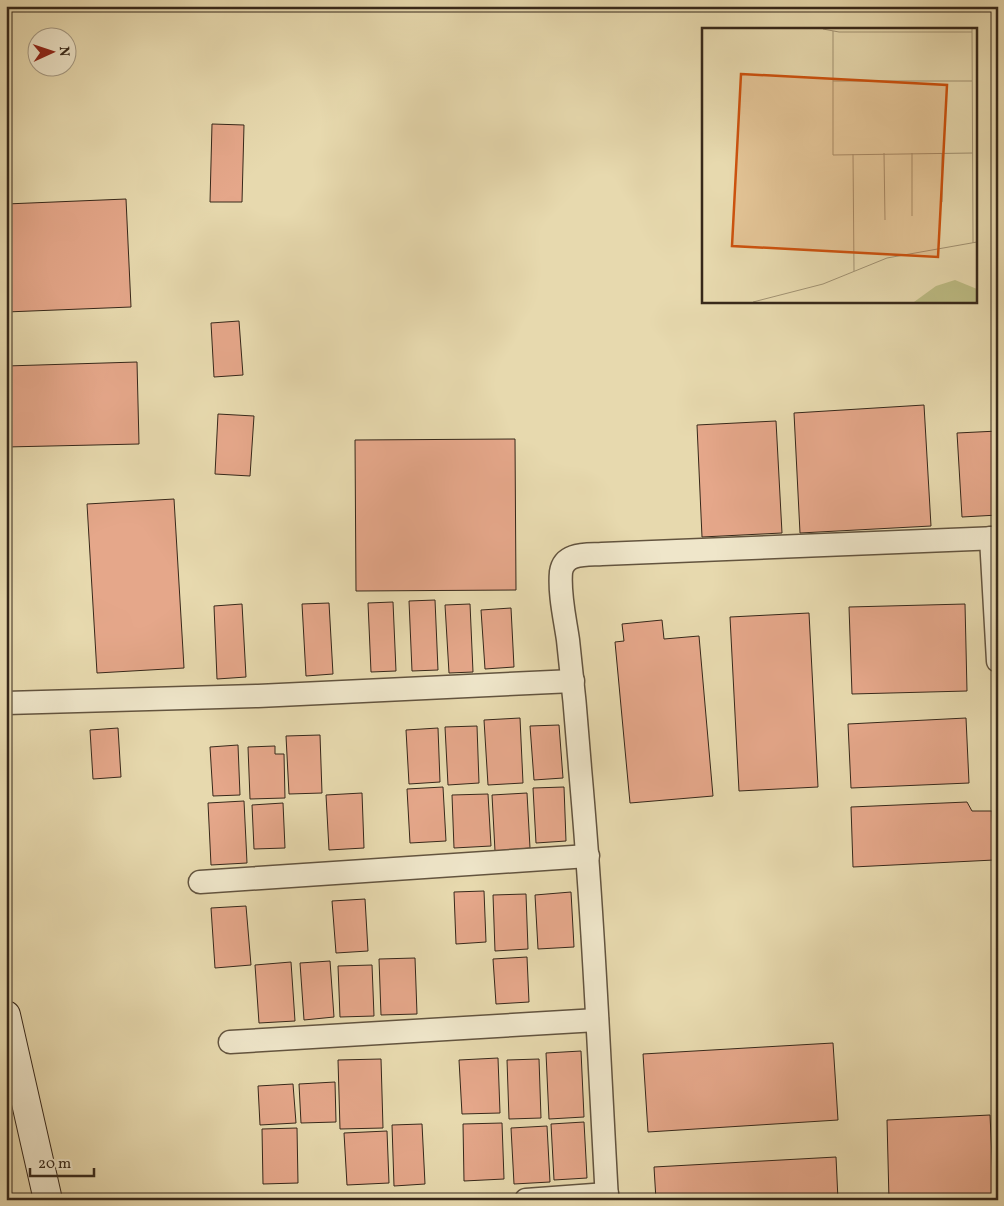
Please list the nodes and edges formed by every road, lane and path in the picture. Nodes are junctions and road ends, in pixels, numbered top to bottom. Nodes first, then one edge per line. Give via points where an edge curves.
1 (994, 538) edge
2 (998, 661) edge
3 (573, 681) junction
4 (6, 703) edge
5 (588, 856) junction
6 (200, 882) dead end
7 (6, 1015) edge
8 (597, 1020) junction
9 (230, 1042) dead end
10 (607, 1197) edge
11 (48, 1200) edge
12 (526, 1200) edge

1 - 2 street
1 - 3 street via 575,556 568,559 562,572
3 - 4 street via 258,696
3 - 5 street
5 - 6 street
5 - 8 street
7 - 11 street
8 - 9 street
8 - 10 street
10 - 12 street

